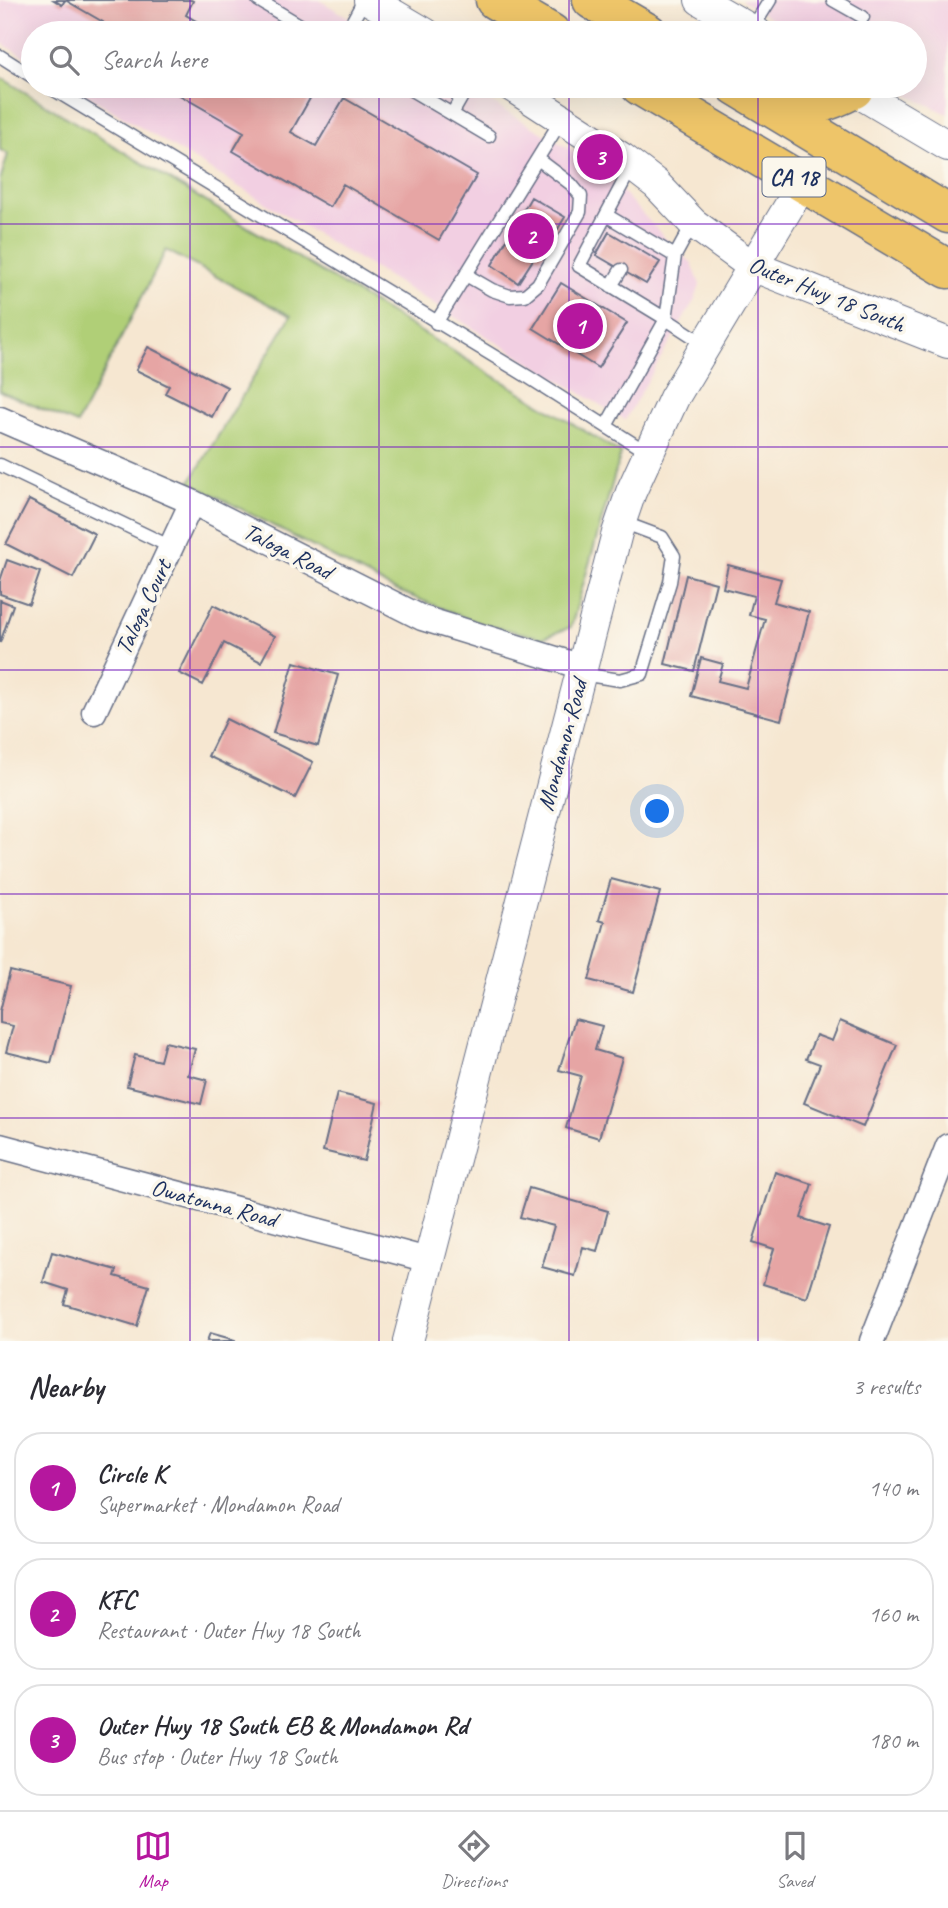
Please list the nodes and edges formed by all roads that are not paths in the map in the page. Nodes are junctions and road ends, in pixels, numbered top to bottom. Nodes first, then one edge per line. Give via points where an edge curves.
1 (366, 0) edge
2 (495, 0) edge
3 (592, 0) edge
4 (700, 0) edge
5 (770, 0) edge
6 (833, 0) edge
7 (260, 1) edge
8 (863, 17) dead end
9 (293, 21) edge
10 (353, 21) edge
11 (404, 21) edge
12 (531, 21) edge
13 (628, 21) edge
14 (735, 21) edge
15 (760, 21) edge
16 (0, 57) edge
17 (21, 70) edge
18 (68, 98) edge
19 (425, 98) edge
20 (461, 98) edge
21 (530, 98) edge
22 (660, 98) edge
23 (756, 98) edge
24 (834, 98) edge
25 (867, 98) edge
26 (775, 109) junction
27 (452, 114) junction
28 (562, 119) junction
29 (489, 136) dead end
30 (948, 146) edge
31 (538, 159) junction
32 (633, 166) junction
33 (803, 183) junction
34 (948, 214) edge
35 (606, 215) junction
36 (694, 223) junction
37 (948, 225) edge
38 (675, 256) junction
39 (752, 266) junction
40 (948, 269) edge
41 (621, 270) dead end
42 (466, 275) junction
43 (611, 286) junction
44 (666, 319) junction
45 (436, 323) junction
46 (948, 343) edge
47 (706, 345) junction
48 (0, 419) edge
49 (606, 426) junction
50 (649, 453) junction
51 (0, 465) edge
52 (192, 502) junction
53 (621, 522) junction
54 (171, 547) junction
55 (582, 670) junction
56 (94, 712) dead end
57 (0, 1146) edge
58 (948, 1146) edge
59 (428, 1260) junction
60 (408, 1341) edge
61 (872, 1341) edge

1 - 10 lane
1 - 11 street
2 - 12 main road
3 - 13 main road
4 - 14 street
5 - 15 lane
6 - 8 lane
7 - 9 lane
16 - 17 lane
18 - 45 lane
19 - 27 lane
20 - 27 lane
21 - 28 street, Outer Hwy 18 South
22 - 33 main road, CA 18
23 - 26 main road, CA 18
24 - 26 main road via 825,104
25 - 30 street
26 - 34 main road, CA 18
27 - 29 lane
28 - 31 lane
28 - 32 street, Outer Hwy 18 South
31 - 42 lane
31 - 42 lane via 581,196 580,212 538,284 525,295 510,296
32 - 35 lane
32 - 36 street, Outer Hwy 18 South
33 - 37 main road via 825,175 848,175
33 - 39 street, Mondamon Road
33 - 40 main road, CA 18
35 - 38 lane via 637,241
35 - 43 lane via 579,266
36 - 38 lane
36 - 39 street, Outer Hwy 18 South
38 - 44 lane
39 - 46 street, Outer Hwy 18 South
39 - 47 street, Mondamon Road
41 - 43 lane
42 - 45 lane
43 - 44 lane
44 - 47 lane
44 - 49 lane
45 - 49 lane
47 - 50 street, Mondamon Road via 674,398
48 - 52 street, Taloga Road
49 - 50 lane
50 - 53 street, Mondamon Road
51 - 54 lane
52 - 54 street, Taloga Court
52 - 55 street, Taloga Road via 422,618
53 - 55 street, Mondamon Road
53 - 55 lane via 662,537 674,556 670,582 642,674 620,680
54 - 56 street, Taloga Court
55 - 59 street, Mondamon Road
57 - 59 street, Owatonna Road
58 - 61 street
59 - 60 street, Mondamon Road

